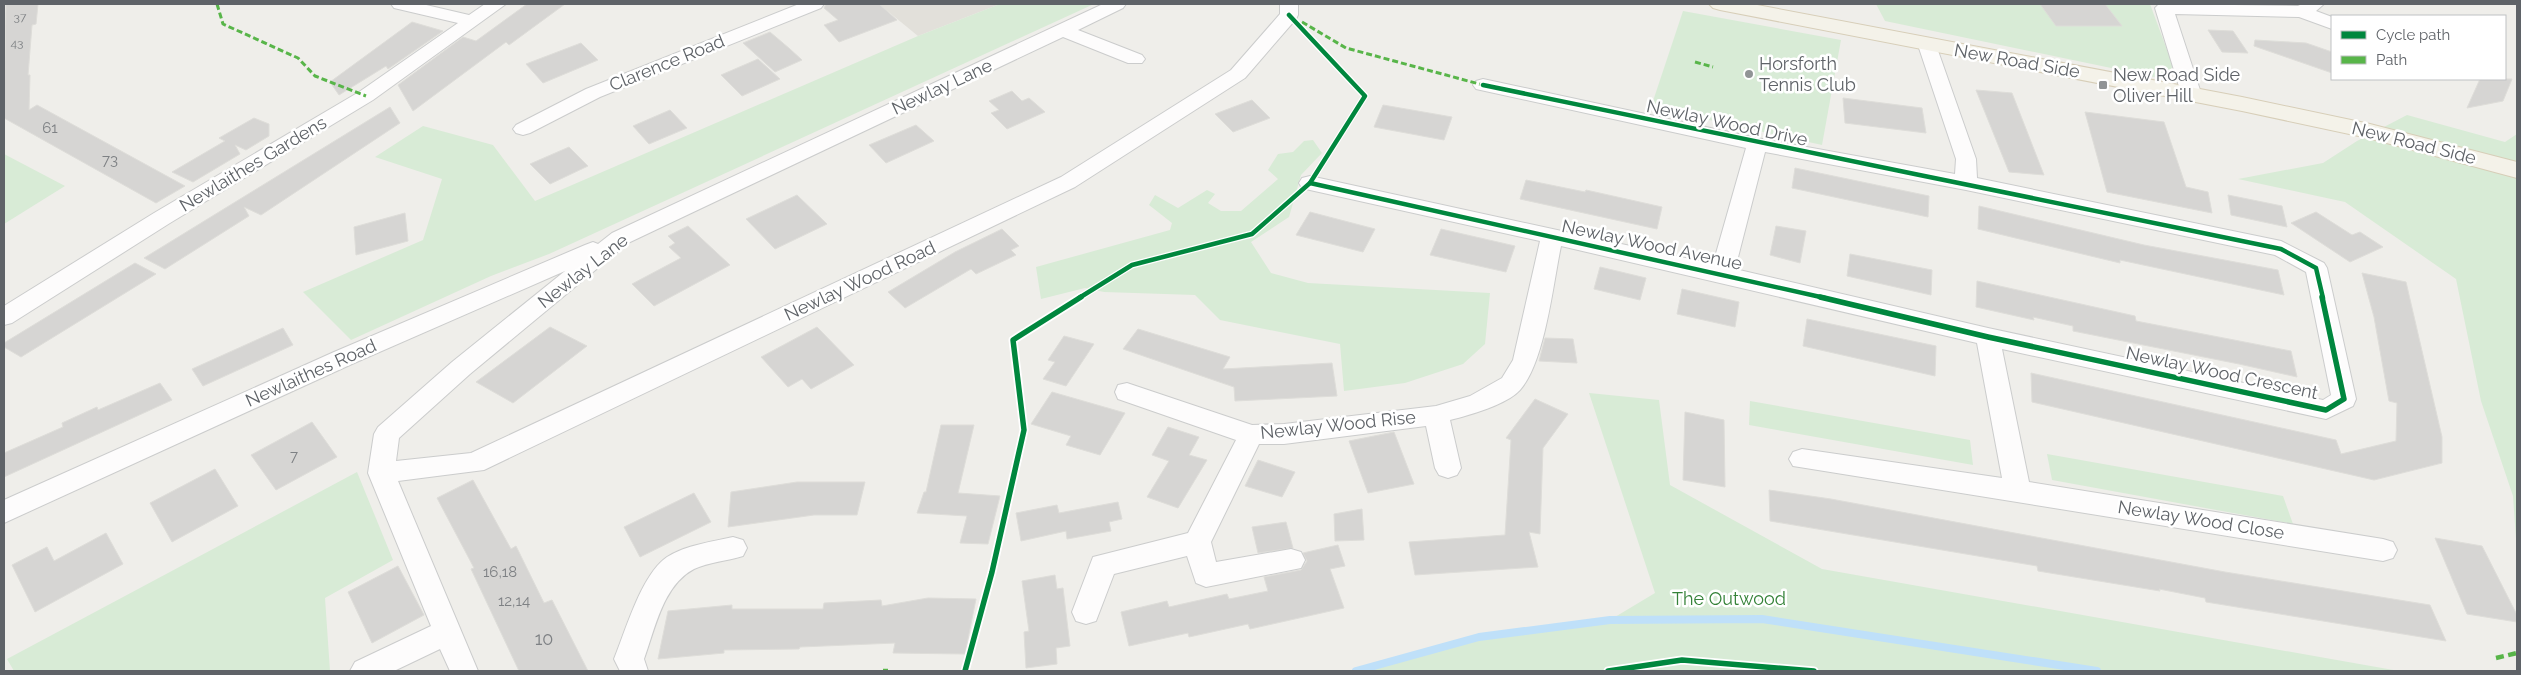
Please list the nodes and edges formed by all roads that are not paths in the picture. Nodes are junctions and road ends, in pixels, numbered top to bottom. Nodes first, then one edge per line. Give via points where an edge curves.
1 (400, 4) edge
2 (498, 4) edge
3 (815, 4) edge
4 (1117, 4) edge
5 (1289, 4) edge
6 (1720, 4) edge
7 (2308, 8) edge
8 (472, 22) junction
9 (2331, 22) edge
10 (1062, 30) junction
11 (1927, 45) junction
12 (1135, 59) dead end
13 (1483, 86) dead end
14 (2191, 93) junction
15 (523, 129) dead end
16 (1757, 144) junction
17 (2517, 170) edge
18 (1966, 182) junction
19 (1310, 183) dead end
20 (620, 238) junction
21 (1552, 238) junction
22 (1722, 274) junction
23 (4, 317) edge
24 (1988, 337) junction
25 (1127, 392) dead end
26 (1436, 415) junction
27 (1251, 435) junction
28 (1802, 459) dead end
29 (1448, 468) dead end
30 (382, 473) junction
31 (2018, 491) junction
32 (4, 512) edge
33 (1198, 542) junction
34 (733, 548) dead end
35 (2383, 550) dead end
36 (1290, 560) dead end
37 (1086, 612) dead end
38 (446, 632) junction
39 (365, 671) edge
40 (464, 671) edge
41 (634, 671) edge

1 - 8 street
2 - 8 street, Newlaithes Gardens
3 - 15 street, Clarence Road via 593,93
4 - 10 street, Newlay Lane
5 - 30 street, Newlay Wood Road via 1289,14 1238,74 1068,182 475,463
6 - 11 main road, New Road Side
7 - 9 street
7 - 14 street via 2164,8
8 - 23 street, Newlaithes Gardens via 366,96
10 - 12 street
10 - 20 street, Newlay Lane
11 - 14 main road, New Road Side
11 - 18 street via 1966,159
13 - 16 street, Newlay Wood Drive
14 - 17 main road, New Road Side via 2370,131
16 - 18 street, Newlay Wood Drive
16 - 22 street
18 - 24 street, Newlay Wood Crescent via 2281,249 2316,268 2344,399 2326,410
19 - 21 street, Newlay Wood Avenue
20 - 30 street, Newlay Lane via 461,368 387,434
20 - 32 street, Newlaithes Road via 342,358
21 - 22 street, Newlay Wood Avenue
21 - 26 street, Newlay Wood Rise via 1526,361 1511,384 1478,403
22 - 24 street, Newlay Wood Avenue
24 - 31 street
25 - 27 street, Newlay Wood Rise
26 - 27 street, Newlay Wood Rise via 1284,434
26 - 29 street, Newlay Wood Rise
27 - 33 street
28 - 31 street, Newlay Wood Close
30 - 38 street, Newlay Lane
31 - 35 street, Newlay Wood Close
33 - 36 street via 1206,575
33 - 37 street via 1103,565
34 - 41 street via 690,558 670,570 629,658
38 - 39 street
38 - 40 street, Newlay Lane

